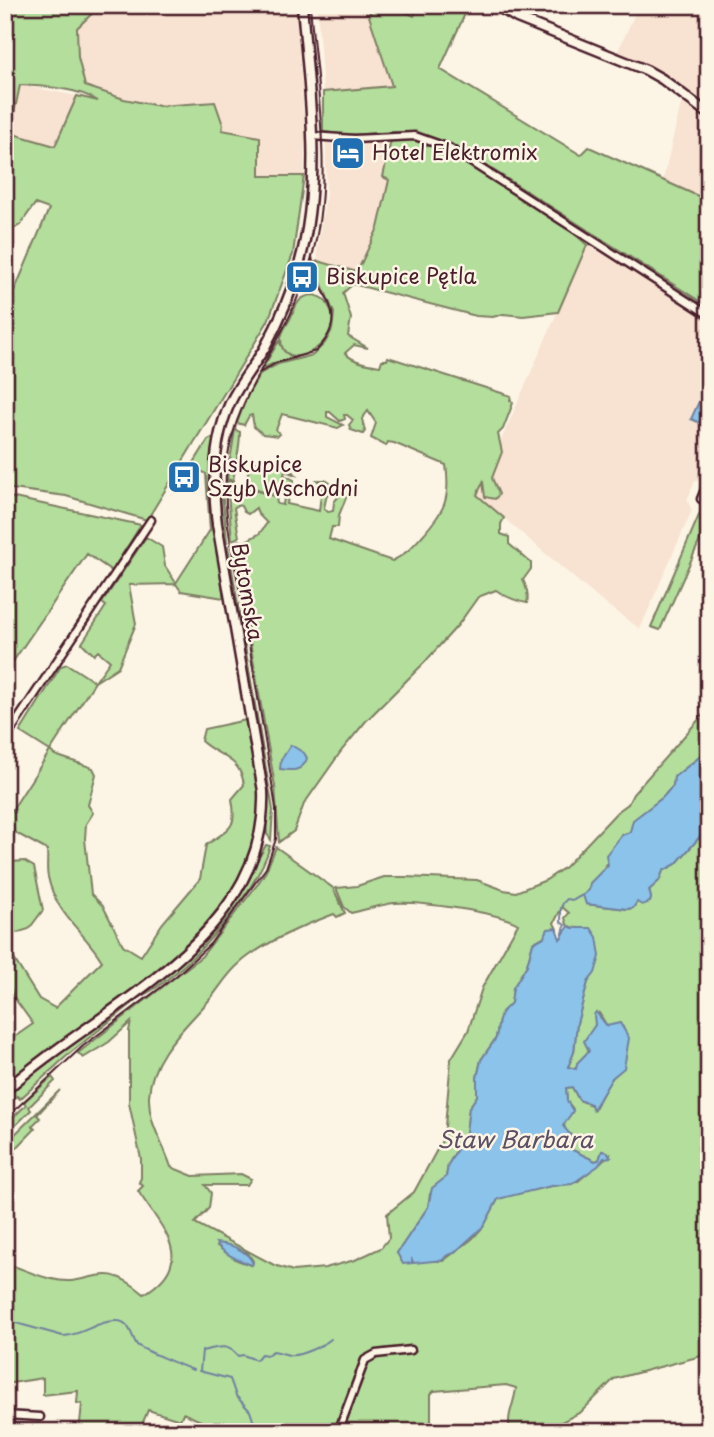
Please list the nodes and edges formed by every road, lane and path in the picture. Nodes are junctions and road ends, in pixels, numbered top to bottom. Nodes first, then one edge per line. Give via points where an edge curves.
1 (302, 5) edge
2 (495, 5) edge
3 (709, 114) edge
4 (312, 136) junction
5 (709, 315) edge
6 (709, 480) edge
7 (701, 499) dead end
8 (151, 520) dead end
9 (5, 738) edge
10 (5, 1091) edge
11 (411, 1350) dead end
12 (5, 1415) edge
13 (40, 1417) dead end
14 (338, 1432) edge

1 - 4 street, Bytomska
2 - 3 street via 646,70
4 - 5 street via 415,136 449,148
4 - 10 street, Bytomska via 311,205 299,267 274,331 229,406 215,469 217,524 263,791 257,849 237,891 195,945
6 - 7 street
8 - 9 street
11 - 14 street via 376,1354 365,1360
12 - 13 street

